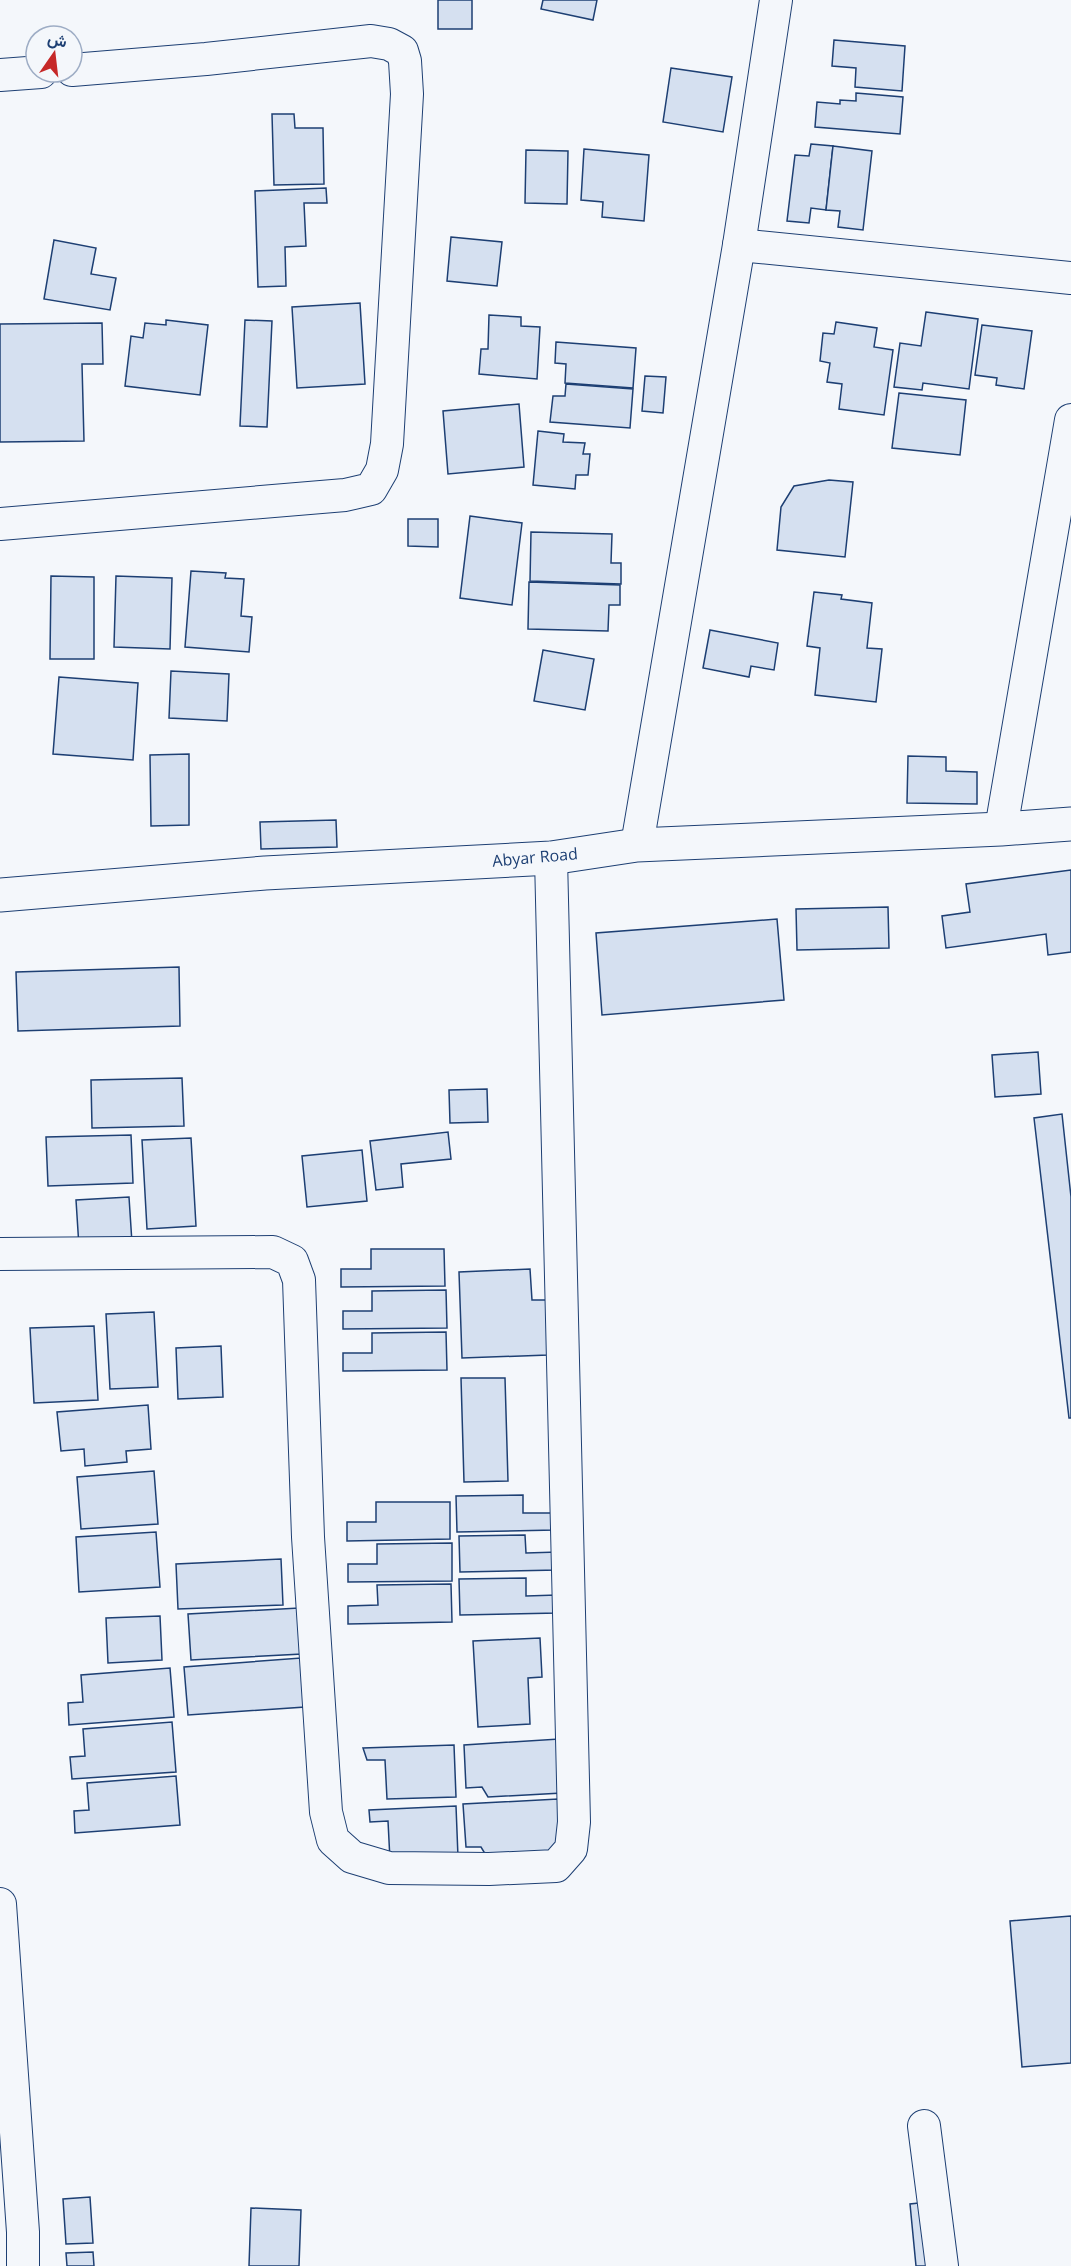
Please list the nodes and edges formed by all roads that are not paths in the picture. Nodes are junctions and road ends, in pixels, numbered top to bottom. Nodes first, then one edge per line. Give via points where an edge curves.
1 (776, 0) edge
2 (84, 69) edge
3 (24, 73) edge
4 (0, 75) edge
5 (739, 244) junction
6 (1071, 278) edge
7 (1071, 420) edge
8 (0, 524) edge
9 (1071, 824) edge
10 (1001, 829) junction
11 (637, 845) junction
12 (551, 858) junction
13 (0, 895) edge
14 (0, 1254) edge
15 (0, 1904) edge
16 (924, 2126) dead end
17 (23, 2266) edge
18 (942, 2266) edge

1 - 5 street
2 - 8 street via 371,41 402,51 406,102 387,444 382,470 371,489 345,495
3 - 4 street
5 - 6 street
5 - 11 street
7 - 10 street
9 - 10 main road, Abyar Road
10 - 11 main road, Abyar Road
11 - 12 main road, Abyar Road
12 - 13 main road, Abyar Road via 265,873
12 - 14 street via 574,1822 571,1849 556,1866 389,1868 352,1857 333,1840 326,1812 308,1537 299,1280 292,1261 273,1252
15 - 17 street
16 - 18 street

